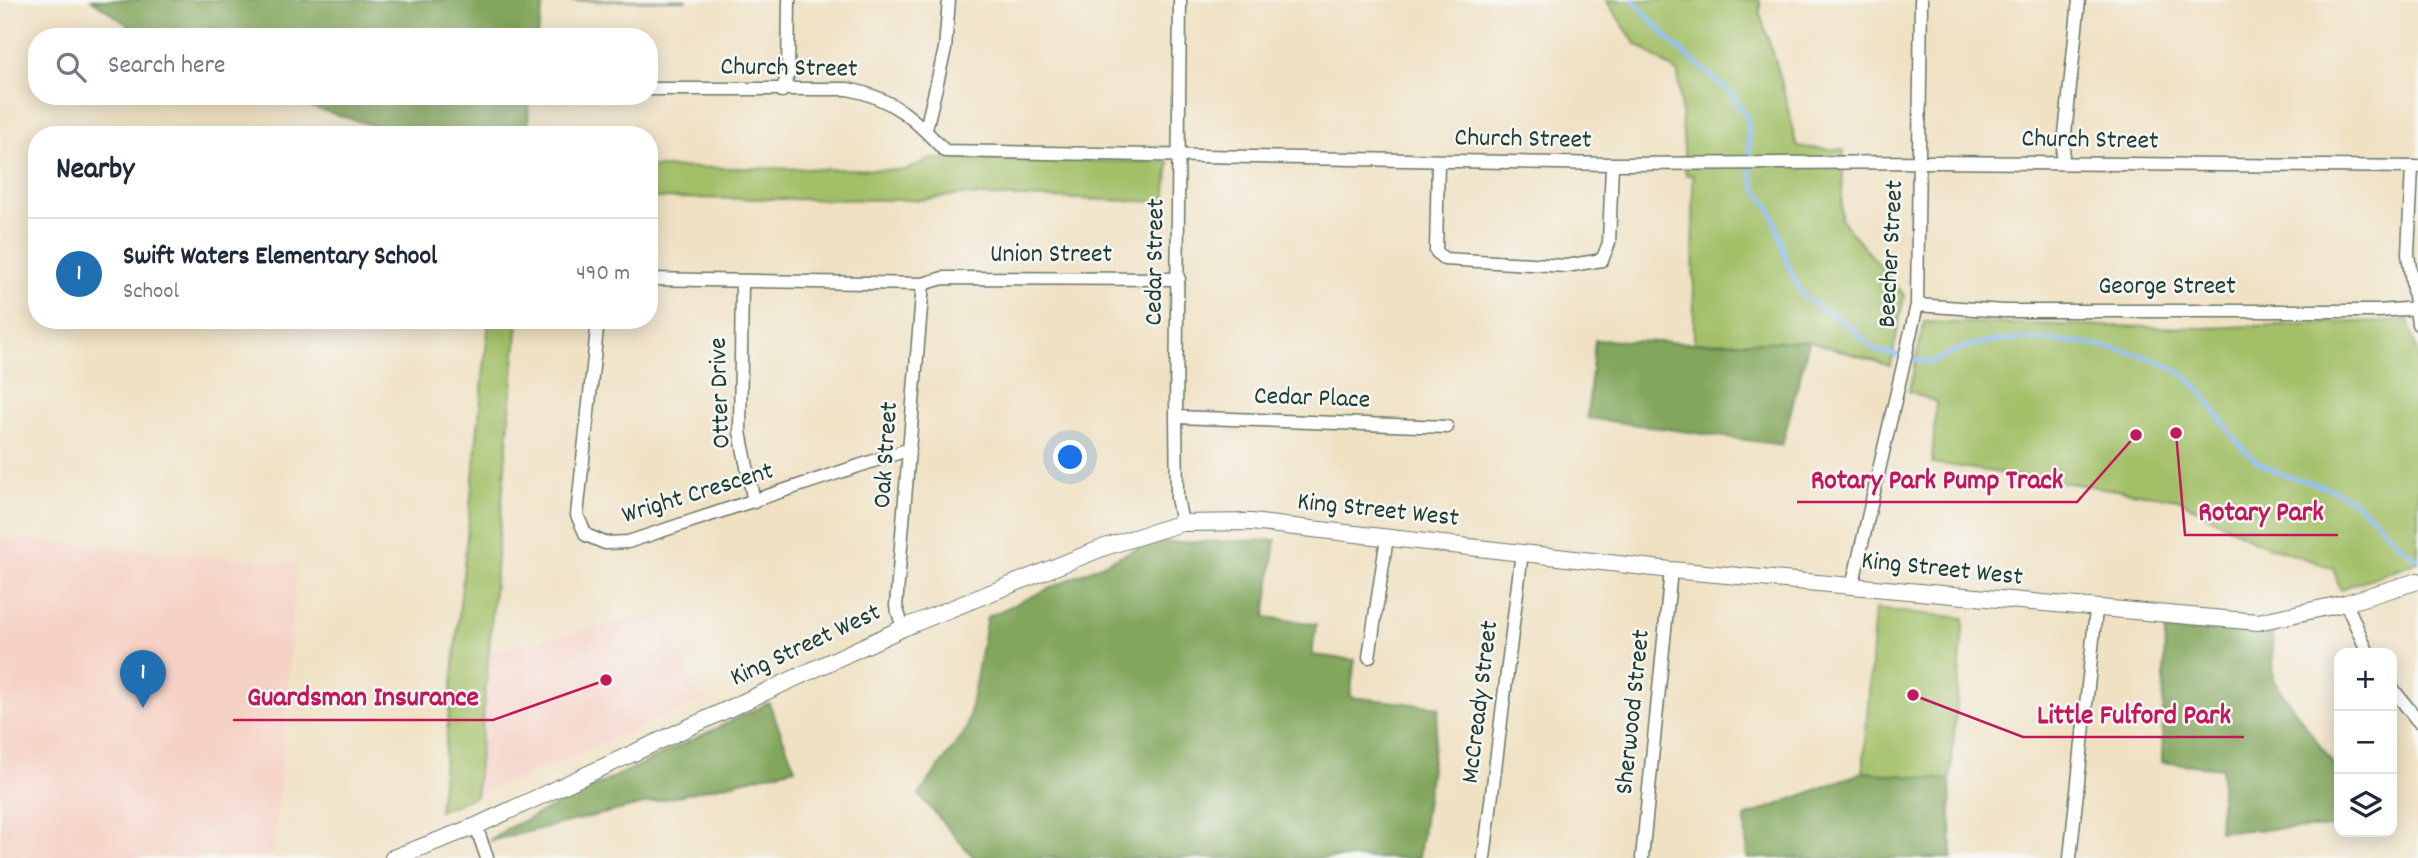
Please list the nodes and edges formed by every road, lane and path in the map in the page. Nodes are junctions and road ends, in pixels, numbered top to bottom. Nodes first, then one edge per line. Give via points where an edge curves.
1 (789, 0) edge
2 (948, 0) edge
3 (1180, 0) edge
4 (1921, 0) edge
5 (2079, 0) edge
6 (658, 89) edge
7 (782, 91) junction
8 (926, 129) junction
9 (1180, 154) junction
10 (1438, 162) junction
11 (1919, 162) junction
12 (2062, 163) junction
13 (1612, 164) junction
14 (2415, 167) edge
15 (658, 279) edge
16 (1179, 279) junction
17 (742, 282) junction
18 (923, 284) junction
19 (1917, 305) junction
20 (2416, 308) edge
21 (2418, 324) edge
22 (597, 329) edge
23 (1176, 417) junction
24 (1447, 427) dead end
25 (910, 449) junction
26 (754, 502) junction
27 (1182, 523) junction
28 (1387, 537) junction
29 (1522, 552) junction
30 (1671, 570) junction
31 (2418, 581) edge
32 (1852, 587) junction
33 (2346, 604) junction
34 (2096, 610) junction
35 (903, 628) junction
36 (2366, 648) edge
37 (1369, 657) dead end
38 (2397, 694) edge
39 (2416, 715) edge
40 (476, 826) junction
41 (393, 858) edge
42 (487, 858) edge
43 (1484, 858) edge
44 (1642, 858) edge
45 (2070, 858) edge

1 - 7 street via 788,74
2 - 8 street via 945,49
3 - 9 street, Cedar Street
4 - 11 street, Beecher Street
5 - 12 street
6 - 7 street, Church Street
7 - 8 street, Church Street via 848,89 876,95
8 - 9 street, Church Street via 945,151
9 - 10 street, Church Street
9 - 16 street, Cedar Street
10 - 13 street, Church Street
10 - 13 street via 1436,251 1444,259 1566,266 1602,260 1609,243
11 - 12 street, Church Street
11 - 13 street, Church Street
11 - 19 street, Beecher Street
12 - 14 street, Church Street
14 - 20 street via 2408,254
15 - 17 street
16 - 18 street, Union Street via 943,278
16 - 23 street, Cedar Street
17 - 18 street
17 - 26 street, Otter Drive via 740,432
18 - 25 street, Oak Street
19 - 20 street, George Street via 2004,311
19 - 32 street, Beecher Street
20 - 21 street
22 - 26 street, Wright Crescent via 577,514 586,535 605,543 628,542
23 - 24 street, Cedar Place
23 - 27 street, Cedar Street via 1177,498
25 - 26 street, Wright Crescent
25 - 35 street, Oak Street via 896,606
27 - 28 main road, King Street West via 1251,522
27 - 35 main road, King Street West via 1105,547
28 - 29 main road, King Street West
28 - 37 street
29 - 30 main road, King Street West
29 - 43 street, McCready Street
30 - 32 main road, King Street West
30 - 44 street, Sherwood Street
31 - 33 main road, King Street West
32 - 34 main road, King Street West
33 - 34 main road, King Street West via 2258,622
33 - 36 street
34 - 45 street
35 - 40 main road, King Street West
38 - 39 street
40 - 41 main road, King Street West
40 - 42 street

